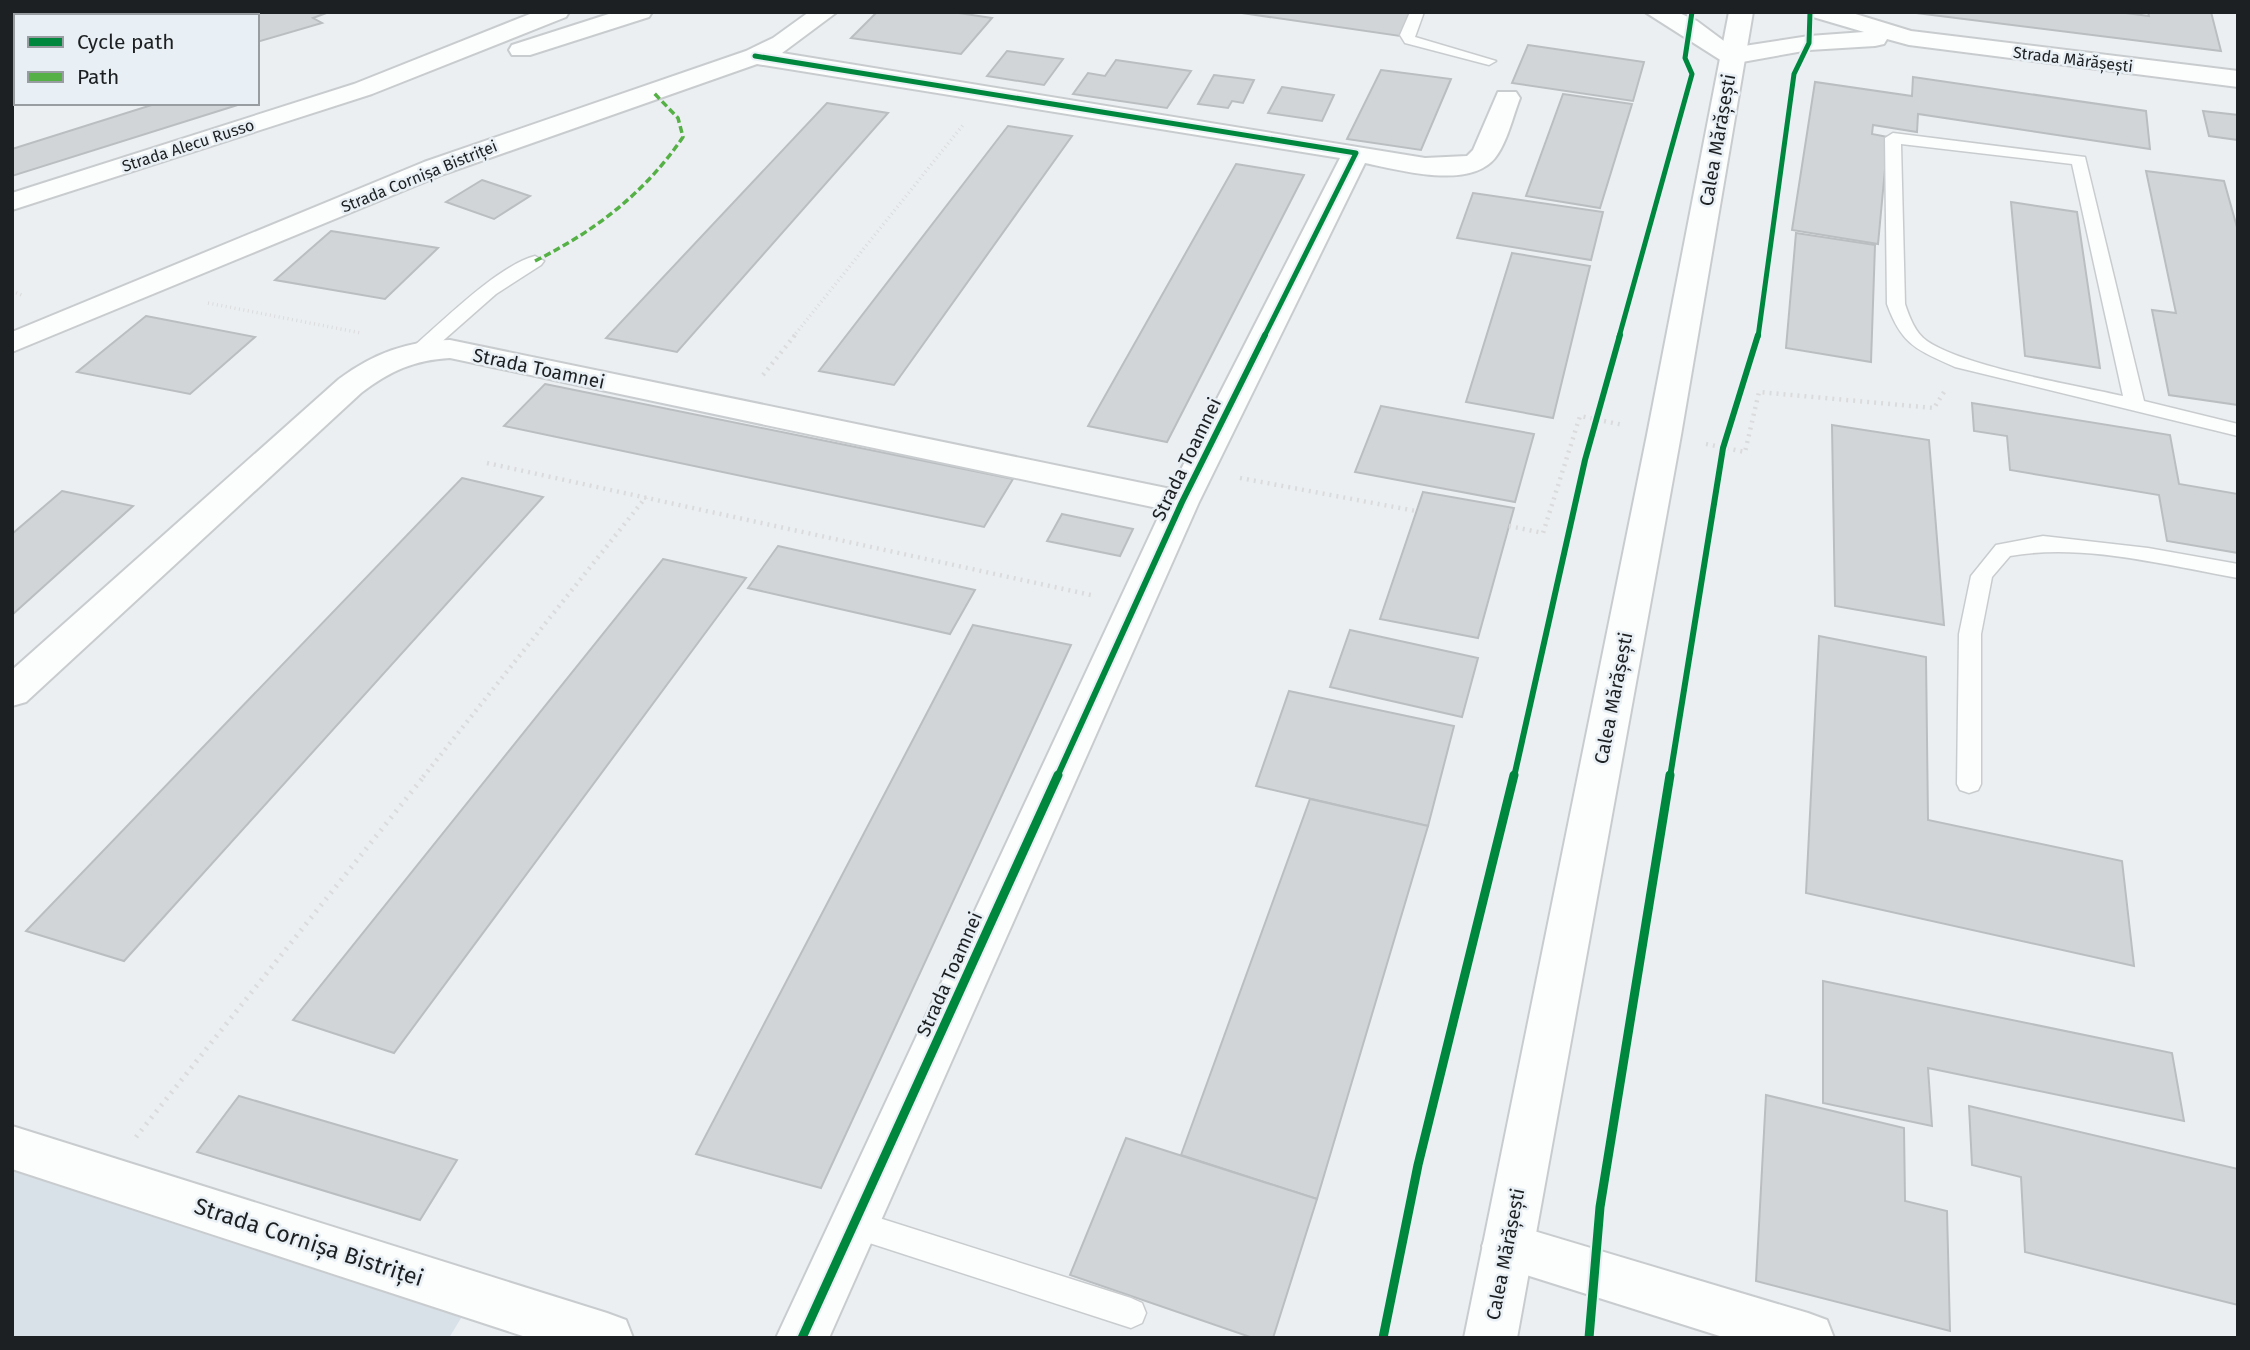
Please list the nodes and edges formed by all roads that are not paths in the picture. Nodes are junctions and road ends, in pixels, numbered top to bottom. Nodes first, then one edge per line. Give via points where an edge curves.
1 (640, 12) edge
2 (825, 12) edge
3 (1417, 12) edge
4 (1657, 12) edge
5 (1741, 12) edge
6 (1822, 12) edge
7 (555, 13) edge
8 (1909, 38) junction
9 (755, 55) junction
10 (1731, 57) junction
11 (1489, 61) dead end
12 (2238, 79) edge
13 (363, 89) junction
14 (1507, 98) dead end
15 (1356, 153) junction
16 (12, 202) edge
17 (535, 261) dead end
18 (12, 343) edge
19 (410, 352) junction
20 (2135, 405) junction
21 (2238, 430) edge
22 (1182, 502) junction
23 (2238, 571) edge
24 (12, 692) edge
25 (1969, 784) dead end
26 (12, 1147) edge
27 (854, 1224) junction
28 (1507, 1246) junction
29 (1131, 1313) dead end
30 (607, 1338) edge
31 (802, 1338) edge
32 (1489, 1338) edge
33 (1808, 1338) edge

1 - 13 street, Strada Alecu Russo via 529,48
2 - 9 street, Strada Cornișa Bistriței via 782,43
3 - 11 lane via 1410,40
4 - 10 street via 1688,26
5 - 10 street, Calea Mărășești
6 - 8 street, Strada Mărășești
7 - 13 street, Strada Alecu Russo
8 - 10 street, Strada Mărășești via 1809,43
8 - 12 street, Strada Mărășești
9 - 15 street
9 - 18 street, Strada Cornișa Bistriței via 434,168
10 - 28 street, Calea Mărășești via 1664,435
13 - 16 street, Strada Alecu Russo
14 - 15 street via 1481,161 1471,166 1441,167
15 - 22 street, Strada Toamnei
17 - 19 lane via 480,296
19 - 22 street, Strada Toamnei via 450,349
19 - 24 street via 350,386
20 - 20 lane via 1962,363 1919,344 1896,304 1893,138 2079,160
20 - 21 lane
22 - 27 street, Strada Toamnei
23 - 25 lane via 2043,543 2003,550 1982,576 1970,634
26 - 30 street, Strada Cornișa Bistriței
27 - 29 lane
27 - 31 street, Strada Toamnei
28 - 32 street, Calea Mărășești
28 - 33 street

